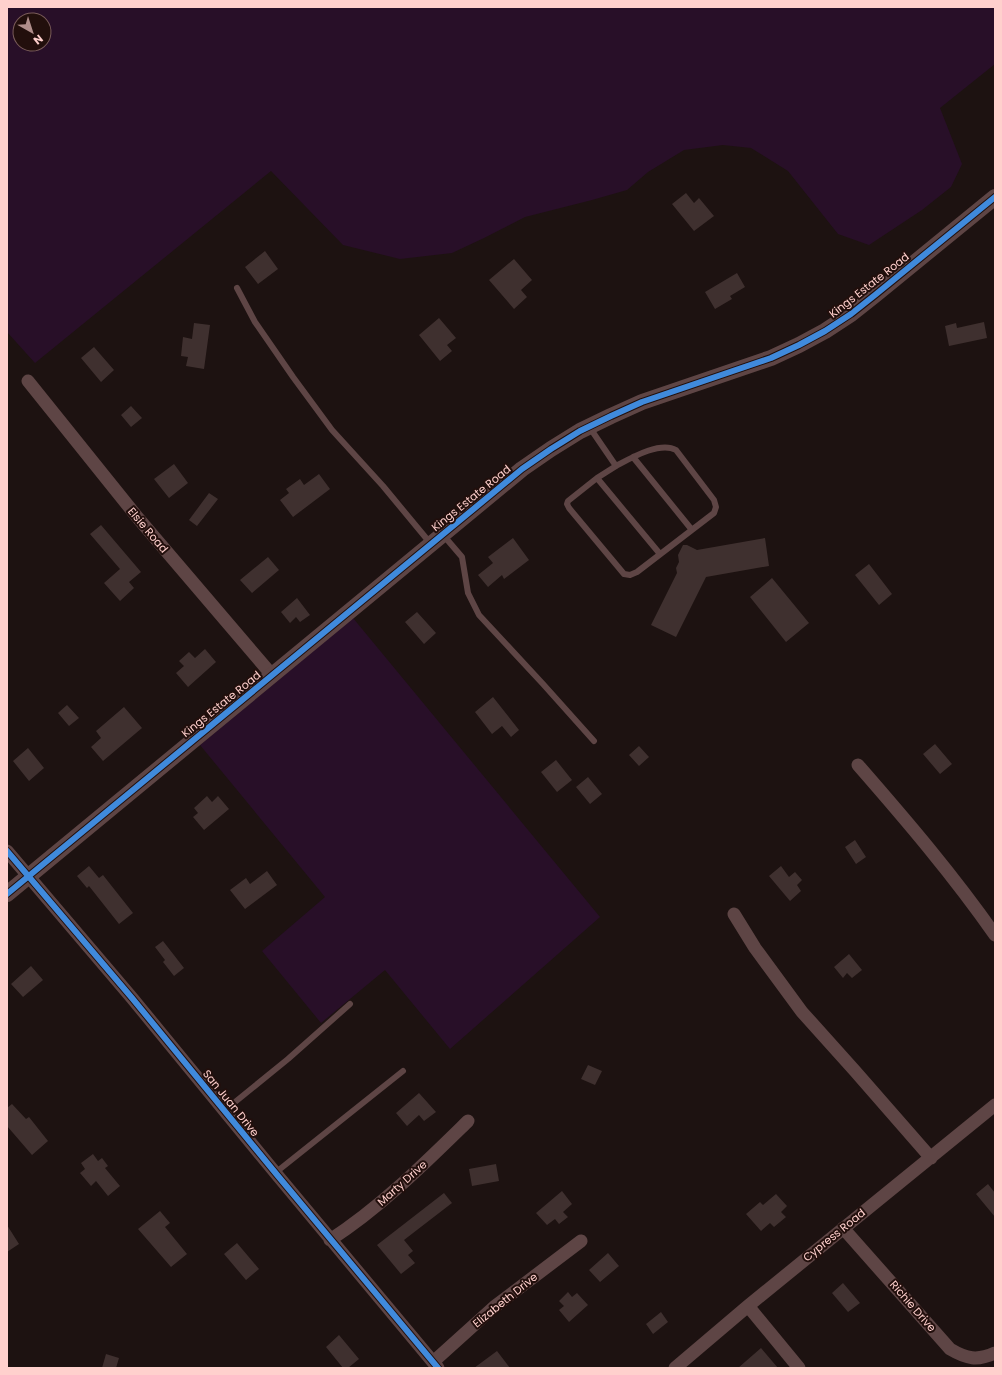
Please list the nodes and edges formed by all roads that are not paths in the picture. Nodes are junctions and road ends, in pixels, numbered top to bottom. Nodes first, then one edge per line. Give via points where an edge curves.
1 (995, 197) edge
2 (237, 288) dead end
3 (28, 381) dead end
4 (589, 427) junction
5 (633, 458) junction
6 (616, 466) junction
7 (597, 478) junction
8 (692, 530) junction
9 (437, 539) junction
10 (660, 554) junction
11 (272, 675) junction
12 (594, 741) dead end
13 (858, 765) dead end
14 (7, 851) edge
15 (28, 876) junction
16 (7, 894) edge
17 (734, 914) dead end
18 (995, 935) edge
19 (350, 1004) dead end
20 (403, 1071) dead end
21 (995, 1105) edge
22 (224, 1111) junction
23 (468, 1121) dead end
24 (930, 1158) junction
25 (275, 1173) junction
26 (843, 1228) junction
27 (330, 1240) junction
28 (581, 1241) dead end
29 (748, 1306) junction
30 (995, 1353) edge
31 (435, 1365) edge
32 (675, 1368) edge
33 (800, 1368) edge

1 - 4 street, Kings Estate Road via 869,300 825,331 771,358 642,402
2 - 9 lane via 255,322 328,424 383,486
3 - 11 street, Elsie Road via 138,518
4 - 6 lane
4 - 9 street, Kings Estate Road via 550,449 522,469
5 - 6 lane
5 - 8 lane
5 - 8 lane via 664,447 676,450 714,500 716,507 714,513
6 - 7 lane
7 - 10 lane
7 - 10 lane via 568,501 569,508 624,574 637,572
8 - 10 lane
9 - 11 street, Kings Estate Road
9 - 12 lane via 462,557 468,593 479,615
11 - 15 street, Kings Estate Road
13 - 18 street via 902,814
14 - 15 street, San Juan Drive
15 - 16 street, Kings Estate Road
15 - 22 street, San Juan Drive
17 - 24 street via 755,948 802,1012
19 - 22 lane
20 - 25 lane
21 - 24 street, Cypress Road
22 - 25 street, San Juan Drive
23 - 27 street, Marty Drive via 377,1206
24 - 26 street, Cypress Road
25 - 27 street, San Juan Drive
26 - 29 street, Cypress Road
26 - 30 street, Richie Drive via 950,1349 960,1355 981,1359
27 - 31 street, San Juan Drive
28 - 31 street, Elizabeth Drive via 494,1307
29 - 32 street, Cypress Road
29 - 33 street

